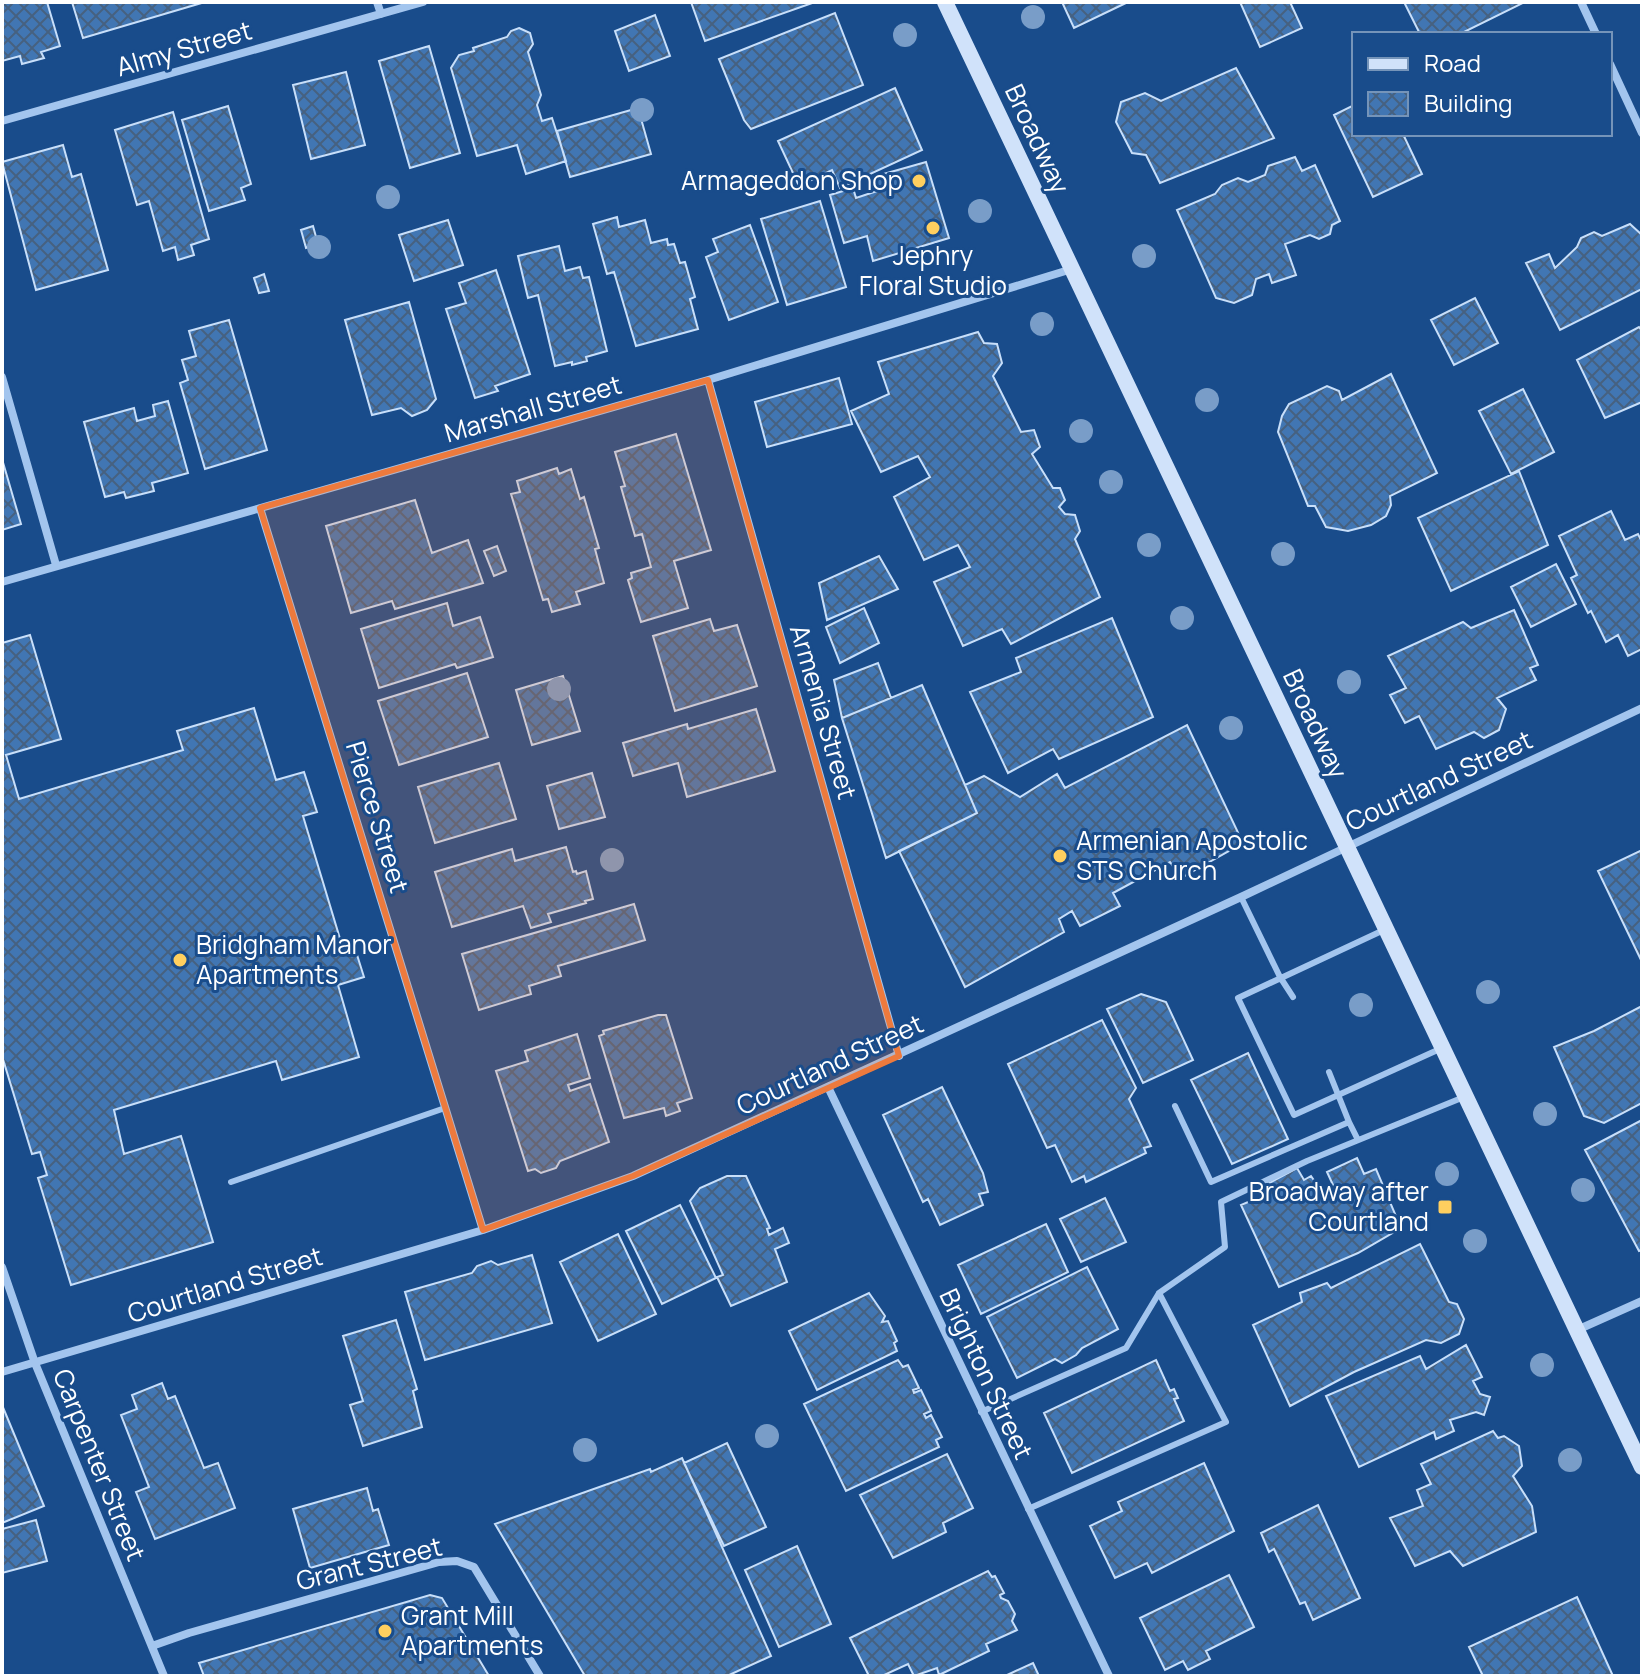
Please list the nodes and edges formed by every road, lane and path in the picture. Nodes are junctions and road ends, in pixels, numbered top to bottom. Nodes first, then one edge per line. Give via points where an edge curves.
1 (377, 2) edge
2 (423, 2) edge
3 (945, 2) edge
4 (1581, 2) edge
5 (381, 14) junction
6 (1595, 32) edge
7 (1612, 68) edge
8 (2, 121) edge
9 (1642, 133) edge
10 (1072, 269) junction
11 (2, 377) edge
12 (708, 380) junction
13 (260, 508) junction
14 (56, 565) junction
15 (2, 582) edge
16 (1642, 708) edge
17 (1347, 847) junction
18 (1241, 897) junction
19 (1386, 929) junction
20 (1280, 977) junction
21 (1293, 997) dead end
22 (1442, 1048) junction
23 (899, 1056) junction
24 (1329, 1072) dead end
25 (828, 1087) junction
26 (1338, 1094) junction
27 (1467, 1096) junction
28 (1175, 1106) dead end
29 (445, 1108) junction
30 (1349, 1122) junction
31 (1358, 1140) junction
32 (231, 1182) dead end
33 (483, 1230) junction
34 (2, 1267) edge
35 (1159, 1293) junction
36 (1642, 1301) edge
37 (1577, 1330) junction
38 (35, 1363) junction
39 (2, 1372) edge
40 (981, 1412) junction
41 (1642, 1467) edge
42 (1028, 1509) junction
43 (152, 1646) junction
44 (164, 1676) edge
45 (540, 1676) edge
46 (1109, 1676) edge

1 - 5 street
2 - 5 street, Almy Street
3 - 10 main road, Broadway
4 - 6 street
5 - 8 street, Almy Street
7 - 9 street
10 - 12 street, Marshall Street
10 - 17 main road, Broadway
11 - 14 street
12 - 13 street, Marshall Street
12 - 23 street, Armenia Street
13 - 14 street, Marshall Street
13 - 29 street, Pierce Street
14 - 15 street, Marshall Street
16 - 17 street, Courtland Street
17 - 18 street, Courtland Street
17 - 19 main road, Broadway
18 - 20 lane
18 - 23 street, Courtland Street
19 - 20 lane
19 - 22 main road, Broadway
20 - 21 lane
20 - 26 lane via 1238,998 1294,1115
22 - 26 lane
22 - 27 main road, Broadway
23 - 25 street, Courtland Street
24 - 26 lane
25 - 33 street, Courtland Street via 633,1176
25 - 40 street, Brighton Street
26 - 30 lane
27 - 31 lane
27 - 37 main road, Broadway
28 - 30 lane via 1211,1182
29 - 32 lane
29 - 33 street, Pierce Street
30 - 31 lane
31 - 35 lane via 1221,1202 1225,1247
33 - 38 street, Courtland Street
34 - 38 street, Carpenter Street
35 - 40 lane via 1126,1348
35 - 42 lane via 1226,1422
36 - 37 street
37 - 41 main road, Broadway
38 - 39 street, Courtland Street
38 - 43 street, Carpenter Street
40 - 42 street, Brighton Street
42 - 46 street, Brighton Street
43 - 44 street, Carpenter Street
43 - 45 street, Grant Street via 457,1561 474,1567

